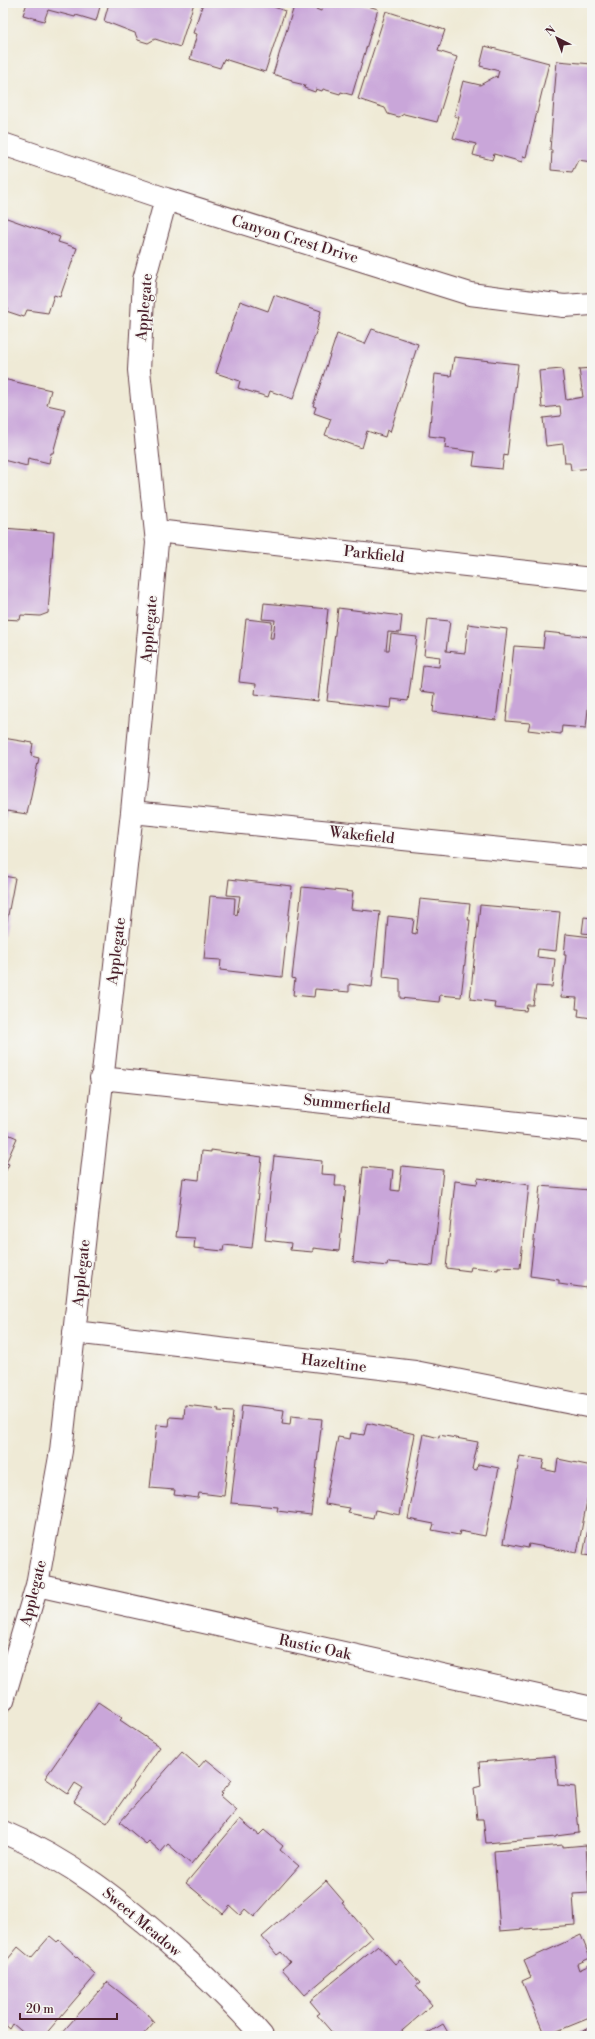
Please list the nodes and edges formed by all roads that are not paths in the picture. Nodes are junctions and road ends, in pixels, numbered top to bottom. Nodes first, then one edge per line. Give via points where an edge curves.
1 (3, 144) edge
2 (166, 199) junction
3 (592, 304) edge
4 (156, 531) junction
5 (592, 579) edge
6 (132, 812) junction
7 (592, 858) edge
8 (102, 1078) junction
9 (592, 1131) edge
10 (74, 1332) junction
11 (592, 1407) edge
12 (37, 1585) junction
13 (3, 1700) edge
14 (592, 1708) edge
15 (3, 1832) edge
16 (262, 2036) edge

1 - 2 street, Canyon Crest Drive
2 - 3 street, Canyon Crest Drive via 470,294 564,306
2 - 4 street, Applegate via 144,280 139,370
4 - 5 street, Parkfield
4 - 6 street, Applegate via 157,543
6 - 7 street, Wakefield
6 - 8 street, Applegate
8 - 9 street, Summerfield
8 - 10 street, Applegate
10 - 11 street, Hazeltine via 415,1372
10 - 12 street, Applegate via 61,1452
12 - 13 street, Applegate
12 - 14 street, Rustic Oak
15 - 16 street, Sweet Meadow via 64,1863 108,1892 205,1976

